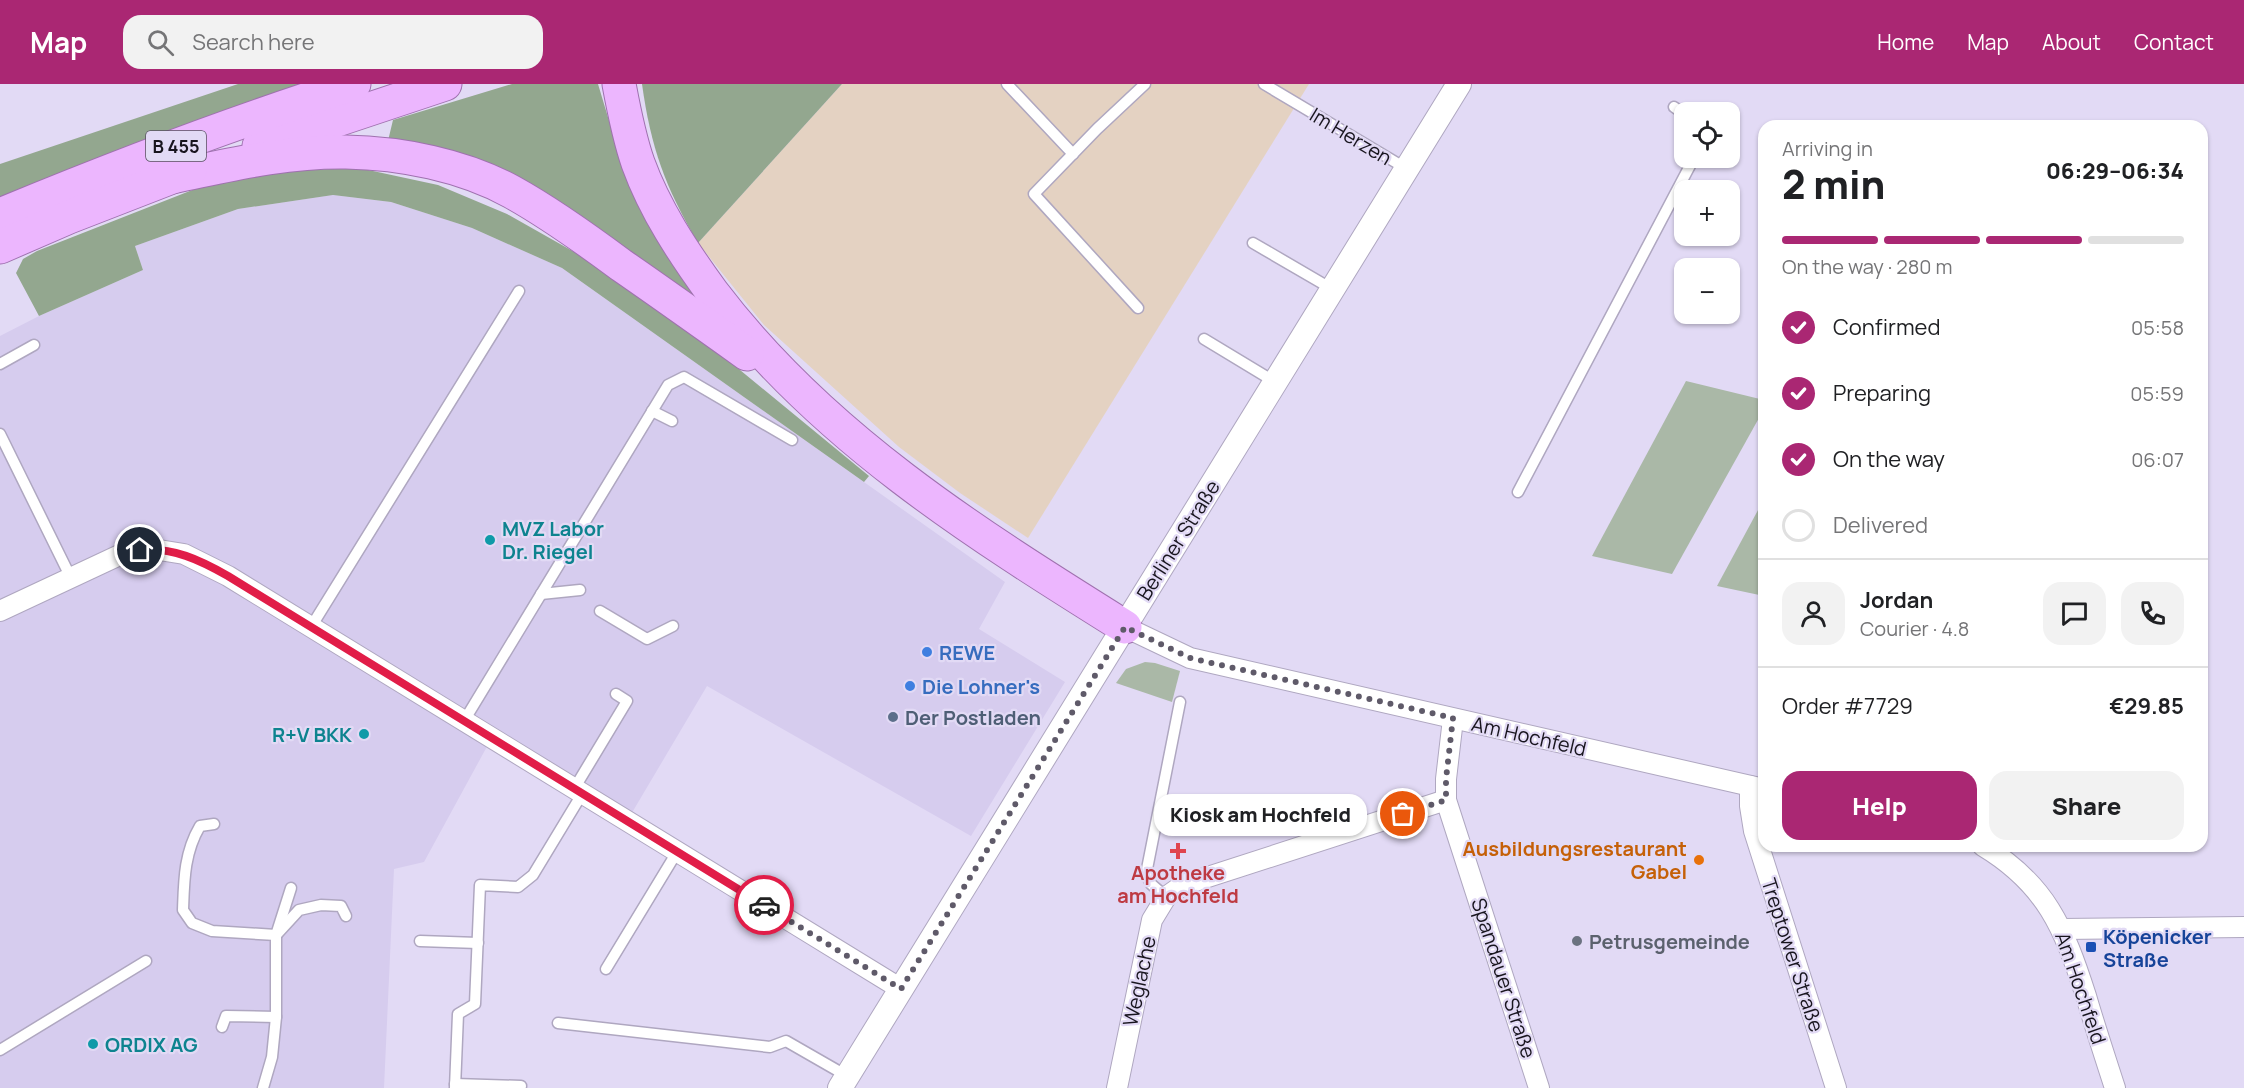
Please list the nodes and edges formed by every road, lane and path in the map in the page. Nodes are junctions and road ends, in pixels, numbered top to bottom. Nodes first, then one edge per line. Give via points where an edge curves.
1 (354, 84) edge
2 (445, 84) edge
3 (619, 84) edge
4 (1007, 84) edge
5 (1145, 84) edge
6 (1264, 84) edge
7 (1459, 84) edge
8 (1073, 154) junction
9 (1689, 168) edge
10 (1407, 169) junction
11 (171, 177) junction
12 (0, 215) edge
13 (1253, 243) dead end
14 (0, 247) edge
15 (1333, 290) junction
16 (519, 291) dead end
17 (1138, 308) dead end
18 (1204, 339) dead end
19 (34, 345) dead end
20 (0, 364) edge
21 (1275, 382) junction
22 (798, 389) junction
23 (652, 411) junction
24 (672, 421) dead end
25 (0, 434) edge
26 (792, 440) dead end
27 (1518, 492) dead end
28 (71, 578) junction
29 (580, 590) dead end
30 (541, 594) junction
31 (0, 611) edge
32 (600, 611) dead end
33 (673, 626) dead end
34 (311, 627) junction
35 (1125, 627) junction
36 (616, 694) dead end
37 (1180, 702) dead end
38 (1453, 718) junction
39 (464, 721) junction
40 (1757, 787) edge
41 (578, 792) junction
42 (1446, 800) junction
43 (214, 824) dead end
44 (1758, 844) edge
45 (677, 852) junction
46 (1761, 852) edge
47 (1993, 852) edge
48 (291, 888) dead end
49 (1166, 897) junction
50 (346, 916) dead end
51 (2244, 927) edge
52 (2062, 929) junction
53 (276, 935) junction
54 (420, 941) dead end
55 (478, 942) junction
56 (146, 961) dead end
57 (606, 969) dead end
58 (901, 989) junction
59 (276, 1017) junction
60 (558, 1023) dead end
61 (222, 1027) dead end
62 (0, 1050) edge
63 (844, 1082) edge
64 (455, 1086) edge
65 (521, 1086) dead end
66 (263, 1088) edge
67 (1117, 1088) edge
68 (1539, 1088) edge
69 (1836, 1088) edge
70 (2115, 1088) edge

1 - 12 highway, B 455 via 206,135
2 - 11 highway, B 455
3 - 22 highway via 627,129 639,164 671,231 728,312
4 - 8 lane
5 - 8 lane
6 - 10 lane, Im Herzen
7 - 10 street, Berliner Straße
8 - 17 lane via 1034,195
9 - 27 lane
10 - 15 street, Berliner Straße
11 - 14 highway, B 455
11 - 22 highway via 252,160 336,152 405,158 459,171 510,191 555,218
13 - 15 lane
15 - 21 street, Berliner Straße
16 - 34 lane
18 - 21 lane
19 - 20 lane
21 - 35 street, Berliner Straße
22 - 35 highway via 928,499
23 - 24 lane
23 - 26 lane via 668,385 684,377
23 - 30 lane
25 - 28 lane
28 - 31 street
28 - 34 street via 126,552 153,549 184,554
29 - 30 lane
30 - 39 lane
32 - 33 lane via 647,639
34 - 39 street
35 - 38 street, Am Hochfeld via 1190,658
35 - 58 street, Berliner Straße
36 - 41 lane via 632,704
37 - 49 lane via 1146,874
38 - 40 street, Am Hochfeld
38 - 42 street
39 - 41 street
40 - 44 street, Treptower Straße via 1750,806
41 - 45 street
41 - 55 lane via 533,875 518,886 480,885
42 - 49 street via 1183,885
42 - 68 street, Spandauer Straße
43 - 53 lane via 200,826 191,841 185,865 183,910 192,923 212,931
45 - 57 lane
45 - 58 street
46 - 69 street, Treptower Straße
47 - 52 street, Am Hochfeld via 2037,890
48 - 53 lane
49 - 67 street, Weglache via 1152,920
50 - 53 lane via 341,906 299,910
51 - 52 street
52 - 70 street, Am Hochfeld
53 - 59 lane
54 - 55 lane
55 - 64 lane via 476,1004 458,1014
56 - 62 lane
58 - 63 street, Berliner Straße
59 - 61 lane via 226,1016
59 - 66 lane via 272,1057
60 - 63 lane via 770,1047 786,1041
64 - 65 lane

